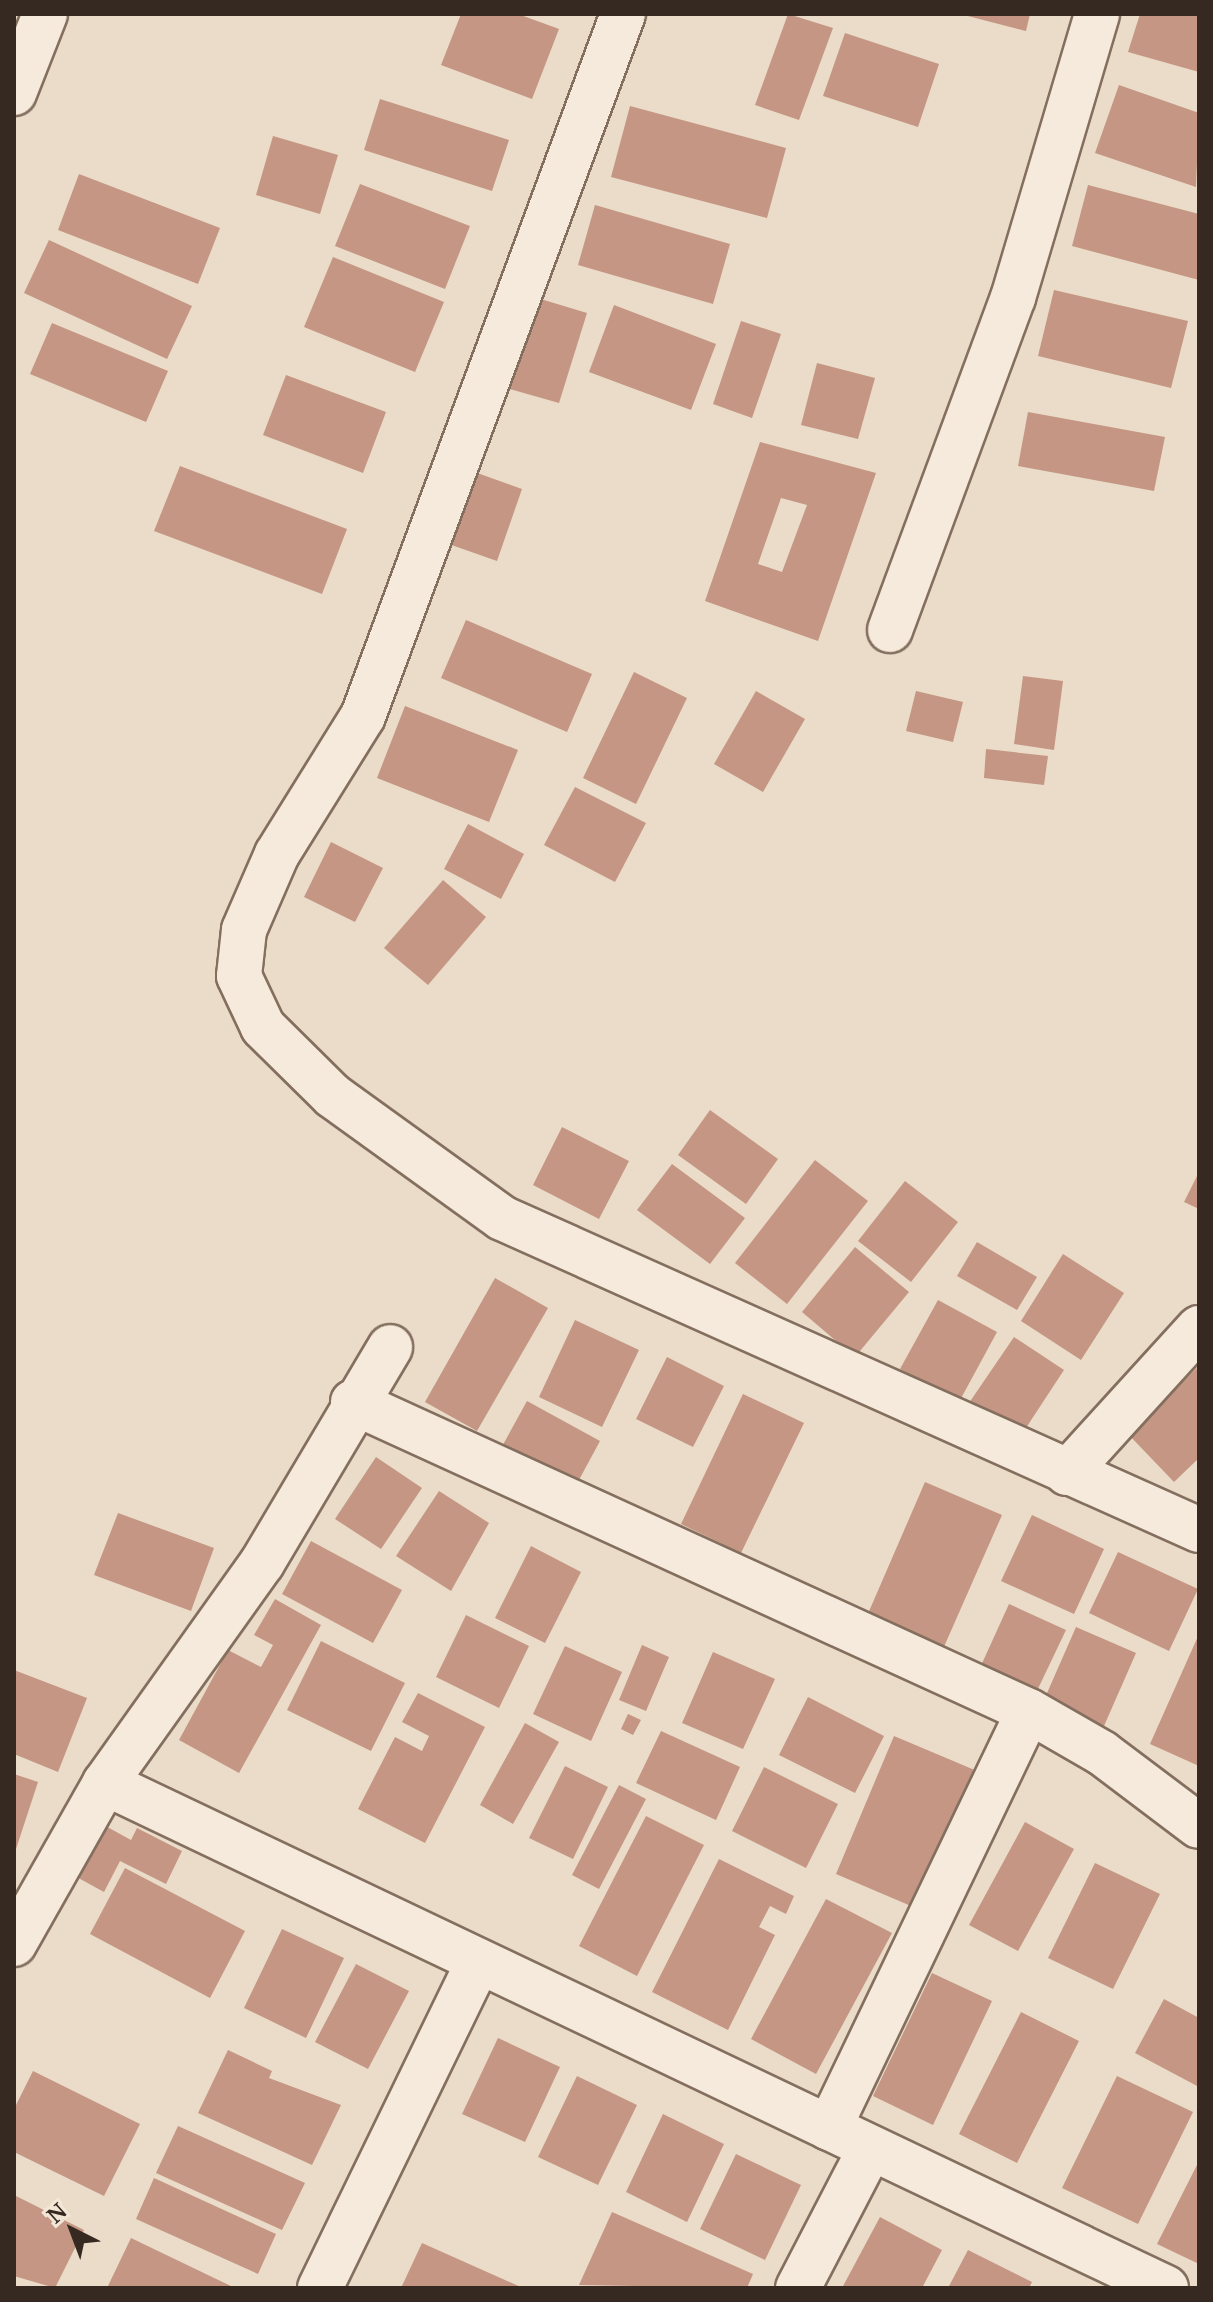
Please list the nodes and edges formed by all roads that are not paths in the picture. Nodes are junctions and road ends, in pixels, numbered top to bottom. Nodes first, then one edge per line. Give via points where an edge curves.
1 (45, 14) edge
2 (623, 14) edge
3 (1097, 14) edge
4 (14, 93) edge
5 (890, 630) dead end
6 (1199, 1328) edge
7 (390, 1347) dead end
8 (353, 1402) junction
9 (1067, 1473) junction
10 (1199, 1530) edge
11 (1029, 1711) junction
12 (105, 1783) junction
13 (1199, 1826) edge
14 (14, 1944) edge
15 (477, 1964) junction
16 (829, 2128) junction
17 (870, 2149) junction
18 (320, 2288) edge
19 (798, 2288) edge
20 (1166, 2288) edge

1 - 4 street
2 - 9 street via 363,716 277,854 244,930 239,976 263,1027 333,1096 502,1218
3 - 5 street via 1013,298
6 - 9 street
7 - 8 street
8 - 11 street
8 - 12 street via 262,1563
9 - 10 street
11 - 13 street via 1102,1753
11 - 16 street
12 - 14 street
12 - 15 street
15 - 16 street
15 - 18 street
16 - 17 street
17 - 19 street
17 - 20 street

